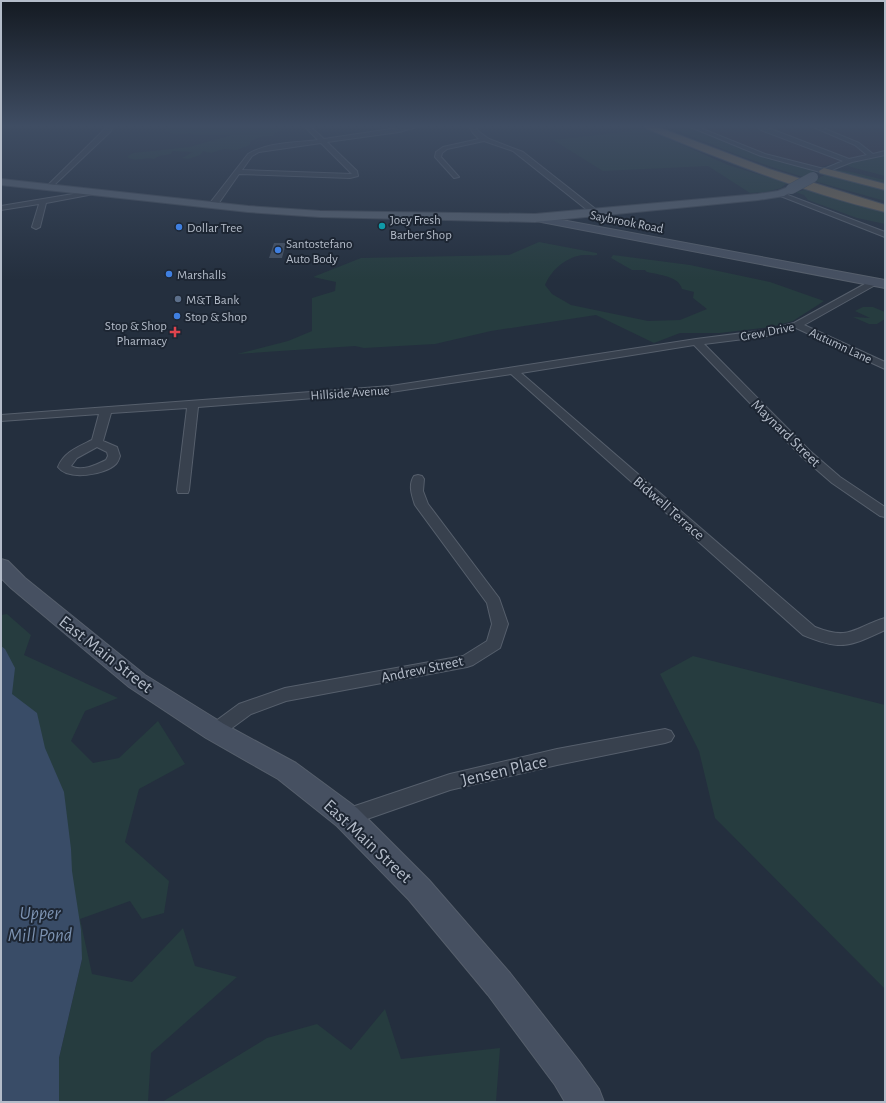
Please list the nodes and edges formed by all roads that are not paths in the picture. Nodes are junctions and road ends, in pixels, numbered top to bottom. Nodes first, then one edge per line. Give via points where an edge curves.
1 (59, 177) edge
2 (235, 177) edge
3 (552, 177) edge
4 (779, 177) edge
5 (797, 177) edge
6 (812, 177) edge
7 (849, 177) edge
8 (1, 182) edge
9 (49, 187) junction
10 (885, 187) edge
11 (97, 192) junction
12 (780, 194) junction
13 (43, 201) junction
14 (885, 204) edge
15 (213, 205) junction
16 (1, 208) edge
17 (885, 209) edge
18 (594, 211) junction
19 (535, 218) junction
20 (36, 227) dead end
21 (885, 235) edge
22 (880, 283) edge
23 (797, 325) junction
24 (696, 342) junction
25 (885, 366) edge
26 (513, 371) junction
27 (193, 403) junction
28 (106, 410) junction
29 (1, 418) edge
30 (97, 442) dead end
31 (418, 479) dead end
32 (183, 490) dead end
33 (885, 514) edge
34 (1, 566) edge
35 (885, 624) edge
36 (215, 731) junction
37 (665, 736) dead end
38 (347, 817) junction
39 (586, 1102) edge

1 - 9 street
2 - 15 street
3 - 18 street
4 - 17 highway
5 - 14 highway
6 - 12 main road, bridge
7 - 10 highway
8 - 9 main road, Saybrook Road
9 - 11 main road, Saybrook Road
11 - 13 street
11 - 15 main road, Saybrook Road
12 - 18 main road
12 - 21 street
13 - 16 street
13 - 20 street
15 - 19 main road, Saybrook Road via 320,214
18 - 19 main road
19 - 22 main road, Saybrook Road
22 - 23 street, Crew Drive
23 - 24 street, Crew Drive via 767,333
23 - 25 street, Autumn Lane
24 - 26 street, Hillside Avenue
24 - 33 street, Maynard Street via 806,454 836,480
26 - 27 street, Hillside Avenue via 391,389
26 - 35 street, Bidwell Terrace via 810,631 829,640 851,639
27 - 28 street, Hillside Avenue
27 - 32 street
28 - 29 street, Hillside Avenue
28 - 30 street
31 - 36 street, Andrew Street via 417,491 422,505 494,602 500,624 494,644 467,661 285,695 245,709
34 - 36 main road, East Main Street via 18,583 137,681
36 - 38 main road, East Main Street via 286,771
37 - 38 street, Jensen Place via 557,757 450,782
38 - 39 main road, East Main Street via 419,890 499,984

